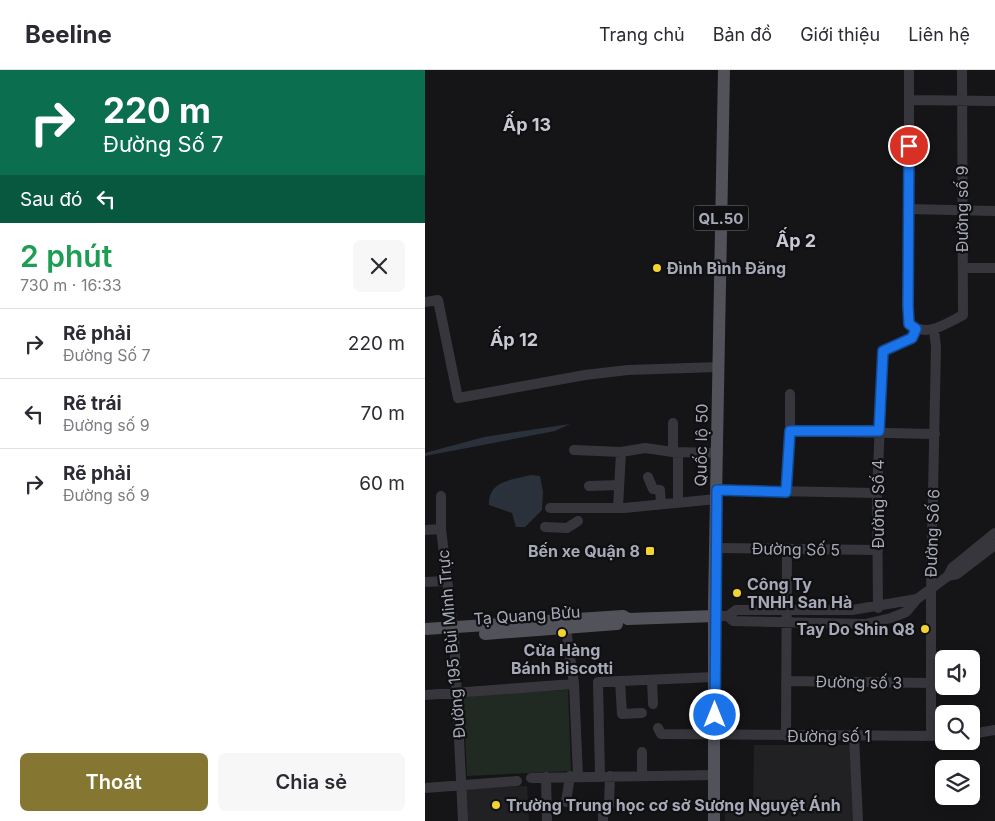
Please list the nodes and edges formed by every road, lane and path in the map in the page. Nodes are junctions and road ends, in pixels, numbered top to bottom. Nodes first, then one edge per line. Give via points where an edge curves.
1 (723, 70) edge
2 (909, 70) edge
3 (963, 70) edge
4 (909, 100) junction
5 (962, 100) junction
6 (995, 101) edge
7 (908, 209) junction
8 (962, 210) junction
9 (995, 211) edge
10 (963, 268) junction
11 (995, 268) edge
12 (425, 302) edge
13 (916, 329) junction
14 (933, 330) junction
15 (718, 366) junction
16 (790, 394) dead end
17 (673, 424) dead end
18 (790, 431) junction
19 (879, 431) junction
20 (935, 434) junction
21 (574, 450) dead end
22 (621, 452) junction
23 (675, 452) junction
24 (718, 453) junction
25 (648, 477) dead end
26 (619, 485) junction
27 (589, 486) dead end
28 (786, 492) junction
29 (877, 493) junction
30 (717, 494) junction
31 (441, 496) dead end
32 (677, 502) junction
33 (661, 504) junction
34 (550, 508) dead end
35 (618, 508) junction
36 (578, 521) dead end
37 (545, 527) dead end
38 (441, 529) junction
39 (425, 530) edge
40 (995, 533) edge
41 (995, 545) edge
42 (715, 548) junction
43 (787, 549) junction
44 (878, 550) junction
45 (948, 576) junction
46 (446, 581) junction
47 (425, 582) edge
48 (931, 591) junction
49 (917, 599) junction
50 (877, 608) junction
51 (786, 610) junction
52 (721, 616) junction
53 (628, 619) junction
54 (786, 622) junction
55 (425, 629) edge
56 (566, 629) junction
57 (453, 632) junction
58 (425, 638) edge
59 (715, 677) junction
60 (652, 680) junction
61 (620, 681) junction
62 (786, 681) junction
63 (932, 683) junction
64 (574, 684) junction
65 (458, 693) junction
66 (425, 696) edge
67 (653, 704) dead end
68 (642, 713) dead end
69 (658, 728) dead end
70 (995, 730) edge
71 (980, 732) edge
72 (715, 734) junction
73 (786, 736) junction
74 (855, 736) junction
75 (931, 736) junction
76 (935, 736) edge
77 (642, 752) dead end
78 (715, 775) junction
79 (574, 776) junction
80 (605, 776) junction
81 (642, 776) junction
82 (546, 777) junction
83 (531, 778) dead end
84 (517, 780) dead end
85 (461, 785) junction
86 (425, 788) edge
87 (567, 802) dead end
88 (609, 805) dead end
89 (463, 821) edge
90 (547, 821) edge
91 (714, 821) edge
92 (858, 821) edge

1 - 15 main road, Quốc lộ 50 / QL.50
2 - 4 street
3 - 5 street, Đường số 9
4 - 5 street
4 - 7 street
5 - 6 street
5 - 8 street, Đường số 9
7 - 8 street
7 - 13 street via 909,324
8 - 9 street
8 - 10 street, Đường số 9
10 - 11 street
10 - 14 street, Đường số 9 via 963,315
12 - 15 street via 438,300 458,398 585,375
13 - 14 street
13 - 19 street, Đường Số 4 via 912,338 883,351
14 - 20 street, Đường Số 6 via 936,347
15 - 24 main road, Quốc lộ 50 / QL.50
16 - 18 street
17 - 23 street
18 - 19 street
18 - 28 street
19 - 20 street
19 - 29 street, Đường Số 4
20 - 48 street, Đường Số 6
21 - 22 street
22 - 23 street via 645,448
22 - 26 street
23 - 24 street
23 - 32 street
24 - 30 main road, Quốc lộ 50 / QL.50
25 - 33 street via 653,489 660,490
26 - 27 street
26 - 35 street
28 - 29 street
28 - 30 street
29 - 44 street, Đường Số 4
30 - 32 street
30 - 42 main road, Quốc lộ 50 / QL.50
31 - 38 street, Đường 195 Bùi Minh Trực
32 - 33 street
33 - 35 street
34 - 35 street
36 - 37 street via 567,528
38 - 39 street
38 - 46 street, Đường 195 Bùi Minh Trực
40 - 45 street, Tạ Quang Bửu via 952,568
41 - 45 street, Tạ Quang Bửu via 957,574
42 - 43 street, Đường Số 5
42 - 52 main road, Quốc lộ 50 / QL.50
43 - 44 street, Đường Số 5
43 - 51 street
44 - 50 street, Đường Số 4
45 - 48 street, Tạ Quang Bửu
46 - 47 street
46 - 57 street, Đường 195 Bùi Minh Trực
48 - 49 street, Tạ Quang Bửu
48 - 63 street, Đường Số 6
49 - 50 street, Tạ Quang Bửu
49 - 54 street, Tạ Quang Bửu via 906,612 865,624
50 - 51 street, Tạ Quang Bửu
51 - 52 street, Tạ Quang Bửu via 735,610
51 - 54 street
52 - 53 main road, Tạ Quang Bửu
52 - 54 street, Tạ Quang Bửu via 733,621
52 - 59 main road, Quốc lộ 50 / QL.50
53 - 56 main road, Tạ Quang Bửu via 625,624
53 - 57 main road, Tạ Quang Bửu via 623,616 581,618
54 - 62 street
55 - 57 main road, Tạ Quang Bửu
56 - 57 main road, Tạ Quang Bửu
56 - 64 street
57 - 58 main road, Tạ Quang Bửu
57 - 65 street, Đường 195 Bùi Minh Trực
59 - 60 street
59 - 72 main road, Quốc lộ 50 / QL.50
60 - 61 street
60 - 67 street
61 - 68 street via 622,714
61 - 80 street via 598,682
62 - 63 street, Đường số 3
62 - 73 street
63 - 75 street, Đường Số 6
64 - 65 street
64 - 79 street
65 - 66 street
65 - 85 street, Đường 195 Bùi Minh Trực
69 - 72 street, Đường số 1 via 661,734
70 - 71 street
72 - 73 street, Đường số 1
72 - 78 main road, Quốc lộ 50 / QL.50
73 - 74 street, Đường số 1
74 - 75 street, Đường số 1
74 - 92 street
75 - 76 street, Đường số 1
77 - 81 street
78 - 81 street
78 - 91 main road, Quốc lộ 50 / QL.50
79 - 80 street
79 - 82 street
79 - 87 street
80 - 81 street
80 - 88 street
82 - 83 street
82 - 90 street
84 - 85 street
85 - 86 street
85 - 89 street, Đường 195 Bùi Minh Trực

